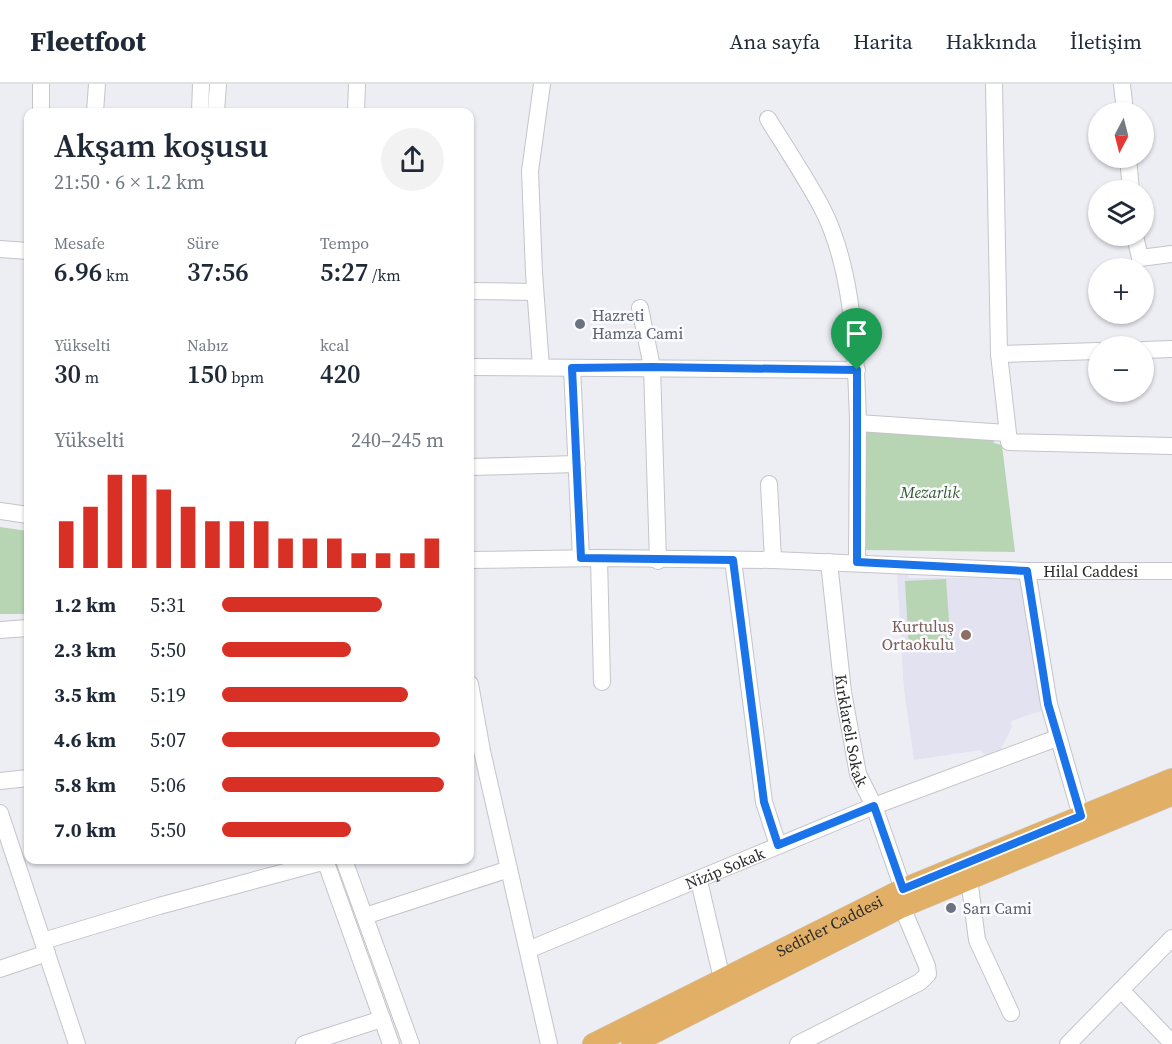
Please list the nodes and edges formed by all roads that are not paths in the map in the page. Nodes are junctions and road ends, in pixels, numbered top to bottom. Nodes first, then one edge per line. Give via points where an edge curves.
1 (41, 84) edge
2 (97, 84) edge
3 (201, 84) edge
4 (218, 84) edge
5 (357, 84) edge
6 (542, 84) edge
7 (994, 84) edge
8 (1122, 84) edge
9 (1124, 102) edge
10 (41, 108) edge
11 (95, 108) edge
12 (200, 108) edge
13 (216, 108) edge
14 (356, 108) edge
15 (768, 118) dead end
16 (1137, 246) edge
17 (0, 249) edge
18 (24, 251) edge
19 (1172, 254) edge
20 (474, 291) edge
21 (535, 292) junction
22 (640, 308) dead end
23 (1172, 349) edge
24 (1154, 350) edge
25 (1088, 351) edge
26 (999, 354) junction
27 (474, 367) edge
28 (541, 367) junction
29 (652, 367) junction
30 (572, 368) junction
31 (857, 370) junction
32 (858, 423) junction
33 (1007, 433) junction
34 (1172, 446) edge
35 (577, 464) junction
36 (474, 467) edge
37 (769, 484) dead end
38 (0, 511) edge
39 (24, 514) edge
40 (581, 558) junction
41 (599, 558) junction
42 (474, 560) edge
43 (733, 560) junction
44 (773, 560) junction
45 (658, 561) junction
46 (829, 562) junction
47 (857, 562) junction
48 (1027, 571) junction
49 (1172, 571) edge
50 (24, 628) edge
51 (0, 630) edge
52 (602, 682) dead end
53 (474, 705) edge
54 (1057, 738) junction
55 (24, 778) edge
56 (1172, 779) edge
57 (0, 781) edge
58 (1172, 795) edge
59 (874, 806) junction
60 (0, 813) edge
61 (1081, 816) junction
62 (778, 845) junction
63 (311, 864) edge
64 (327, 864) edge
65 (345, 864) edge
66 (509, 869) junction
67 (969, 878) junction
68 (699, 881) junction
69 (903, 898) junction
70 (364, 916) junction
71 (1172, 938) edge
72 (45, 947) junction
73 (528, 950) junction
74 (0, 969) edge
75 (722, 979) junction
76 (1121, 990) junction
77 (1011, 1013) dead end
78 (382, 1019) junction
79 (1080, 1031) junction
80 (1172, 1043) edge
81 (77, 1044) edge
82 (304, 1044) edge
83 (391, 1044) edge
84 (411, 1044) edge
85 (549, 1044) edge
86 (592, 1044) edge
87 (632, 1044) edge
88 (798, 1044) edge
89 (1068, 1044) edge
90 (1092, 1044) edge

1 - 10 street
2 - 11 street
3 - 12 street
4 - 13 street
5 - 14 street
6 - 21 street via 530,171
7 - 26 street
8 - 9 street
15 - 31 street via 823,210 844,269
16 - 19 street via 1140,258
17 - 18 street
20 - 21 street
21 - 28 street
22 - 29 street
23 - 24 street
25 - 26 street
26 - 33 street
27 - 28 street
28 - 30 street
29 - 30 street
29 - 31 street
29 - 45 street
30 - 35 street
31 - 32 street
32 - 33 street
32 - 47 street
33 - 34 street via 1009,442
35 - 36 street
35 - 40 street
37 - 44 street
38 - 39 street
40 - 41 street, Hilal Caddesi
40 - 42 street, Hilal Caddesi
41 - 45 street, Hilal Caddesi
41 - 52 street
43 - 44 street, Hilal Caddesi
43 - 45 street, Hilal Caddesi
43 - 62 street via 764,802
44 - 46 street, Hilal Caddesi
46 - 47 street, Hilal Caddesi
46 - 59 street, Kırklareli Sokak via 845,704 858,774
47 - 48 street, Hilal Caddesi
48 - 49 street, Hilal Caddesi
48 - 54 street
50 - 51 street
53 - 66 street
54 - 59 street, Nizip Sokak
54 - 61 street
55 - 57 street
56 - 61 main road, Sedirler Caddesi
58 - 67 main road, Sedirler Caddesi
59 - 62 street, Nizip Sokak
59 - 69 street, Kırklareli Sokak
60 - 72 street
61 - 69 main road, Sedirler Caddesi
62 - 68 street, Nizip Sokak
63 - 72 street via 159,906
64 - 78 street
65 - 70 street
66 - 70 street
66 - 73 street
67 - 69 main road, Sedirler Caddesi
67 - 77 street via 977,940
68 - 73 street, Nizip Sokak
68 - 75 street
69 - 75 main road, Sedirler Caddesi
69 - 87 main road, Sedirler Caddesi
69 - 88 street, Kırklareli Sokak via 928,974 920,982
70 - 84 street
71 - 76 street
72 - 74 street
72 - 81 street
73 - 85 street
75 - 86 main road, Sedirler Caddesi
76 - 79 street
76 - 80 street
78 - 82 street
78 - 83 street
79 - 89 street
79 - 90 street

